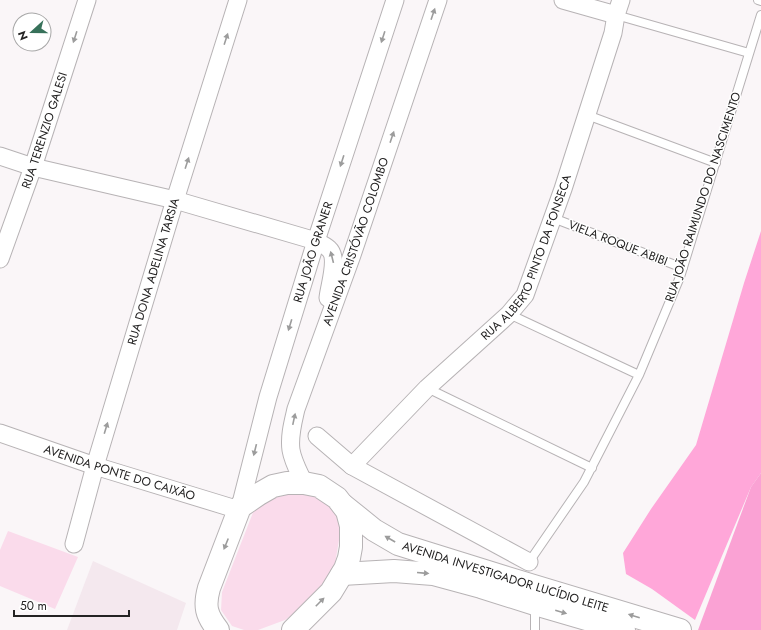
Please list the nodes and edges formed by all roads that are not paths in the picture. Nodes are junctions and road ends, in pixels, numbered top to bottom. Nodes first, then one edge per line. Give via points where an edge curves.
1 (87, 0) edge
2 (238, 0) edge
3 (395, 0) edge
4 (438, 0) edge
5 (563, 0) edge
6 (758, 0) edge
7 (761, 1) edge
8 (619, 8) edge
9 (761, 15) edge
10 (749, 54) junction
11 (587, 115) junction
12 (0, 156) edge
13 (716, 163) junction
14 (33, 166) junction
15 (175, 200) junction
16 (553, 218) junction
17 (316, 241) junction
18 (0, 259) edge
19 (683, 268) junction
20 (509, 314) junction
21 (327, 323) junction
22 (639, 375) junction
23 (427, 388) junction
24 (0, 433) edge
25 (318, 436) dead end
26 (95, 466) junction
27 (352, 466) junction
28 (592, 468) junction
29 (304, 483) junction
30 (342, 504) junction
31 (240, 509) junction
32 (74, 544) dead end
33 (529, 562) joint
34 (342, 574) junction
35 (535, 604) junction
36 (206, 605) junction
37 (676, 629) edge
38 (197, 630) edge
39 (218, 630) edge
40 (293, 630) edge
41 (535, 630) edge
42 (624, 630) edge

1 -> 14 street, RUA TERENZIO GALESI
15 -> 2 street, RUA DONA ADELINA TARSIA
3 -> 17 street, RUA JOÃO GRANER
21 -> 4 street, AVENIDA CRISTÓVÃO COLOMBO
5 - 8 street
6 - 7 lane
8 - 10 lane
8 - 11 street, RUA ALBERTO PINTO DA FONSECA
9 - 10 lane, RUA JOÃO RAIMUNDO DO NASCIMENTO
10 - 13 lane, RUA JOÃO RAIMUNDO DO NASCIMENTO
11 - 13 lane
11 - 16 street, RUA ALBERTO PINTO DA FONSECA
12 - 14 street
13 - 19 lane, RUA JOÃO RAIMUNDO DO NASCIMENTO
14 - 15 street
14 - 18 street, RUA TERENZIO GALESI
15 - 17 street
26 -> 15 street, RUA DONA ADELINA TARSIA
16 - 19 lane, VIELA ROQUE ABIBI
16 - 20 street, RUA ALBERTO PINTO DA FONSECA via 525,295
21 -> 17 street via 333,255 330,249
17 -> 31 street, RUA JOÃO GRANER via 268,397
19 - 22 lane, RUA JOÃO RAIMUNDO DO NASCIMENTO
20 - 22 lane
20 - 23 street, RUA ALBERTO PINTO DA FONSECA
29 -> 21 street, AVENIDA CRISTÓVÃO COLOMBO via 294,461 291,431 296,409
22 - 28 lane, RUA JOÃO RAIMUNDO DO NASCIMENTO
23 - 27 street, RUA ALBERTO PINTO DA FONSECA
23 - 28 lane
24 - 26 street, AVENIDA PONTE DO CAIXÃO
25 - 27 street
26 - 31 street, AVENIDA PONTE DO CAIXÃO
26 - 32 street, RUA DONA ADELINA TARSIA
27 - 33 street
28 - 33 lane, RUA JOÃO RAIMUNDO DO NASCIMENTO
29 - 30 main road, AVENIDA INVESTIGADOR LUCÍDIO LEITE via 319,486 338,498
29 - 31 main road, AVENIDA INVESTIGADOR LUCÍDIO LEITE via 273,486
30 - 34 main road via 347,511 352,536 349,558
37 -> 30 main road, AVENIDA INVESTIGADOR LUCÍDIO LEITE via 398,544 374,530
31 -> 36 main road via 209,588
34 -> 35 main road, AVENIDA INVESTIGADOR LUCÍDIO LEITE via 394,571 434,574
40 -> 34 main road via 331,592
35 - 41 lane
35 -> 42 main road, AVENIDA INVESTIGADOR LUCÍDIO LEITE
36 - 38 main road
36 - 39 main road

